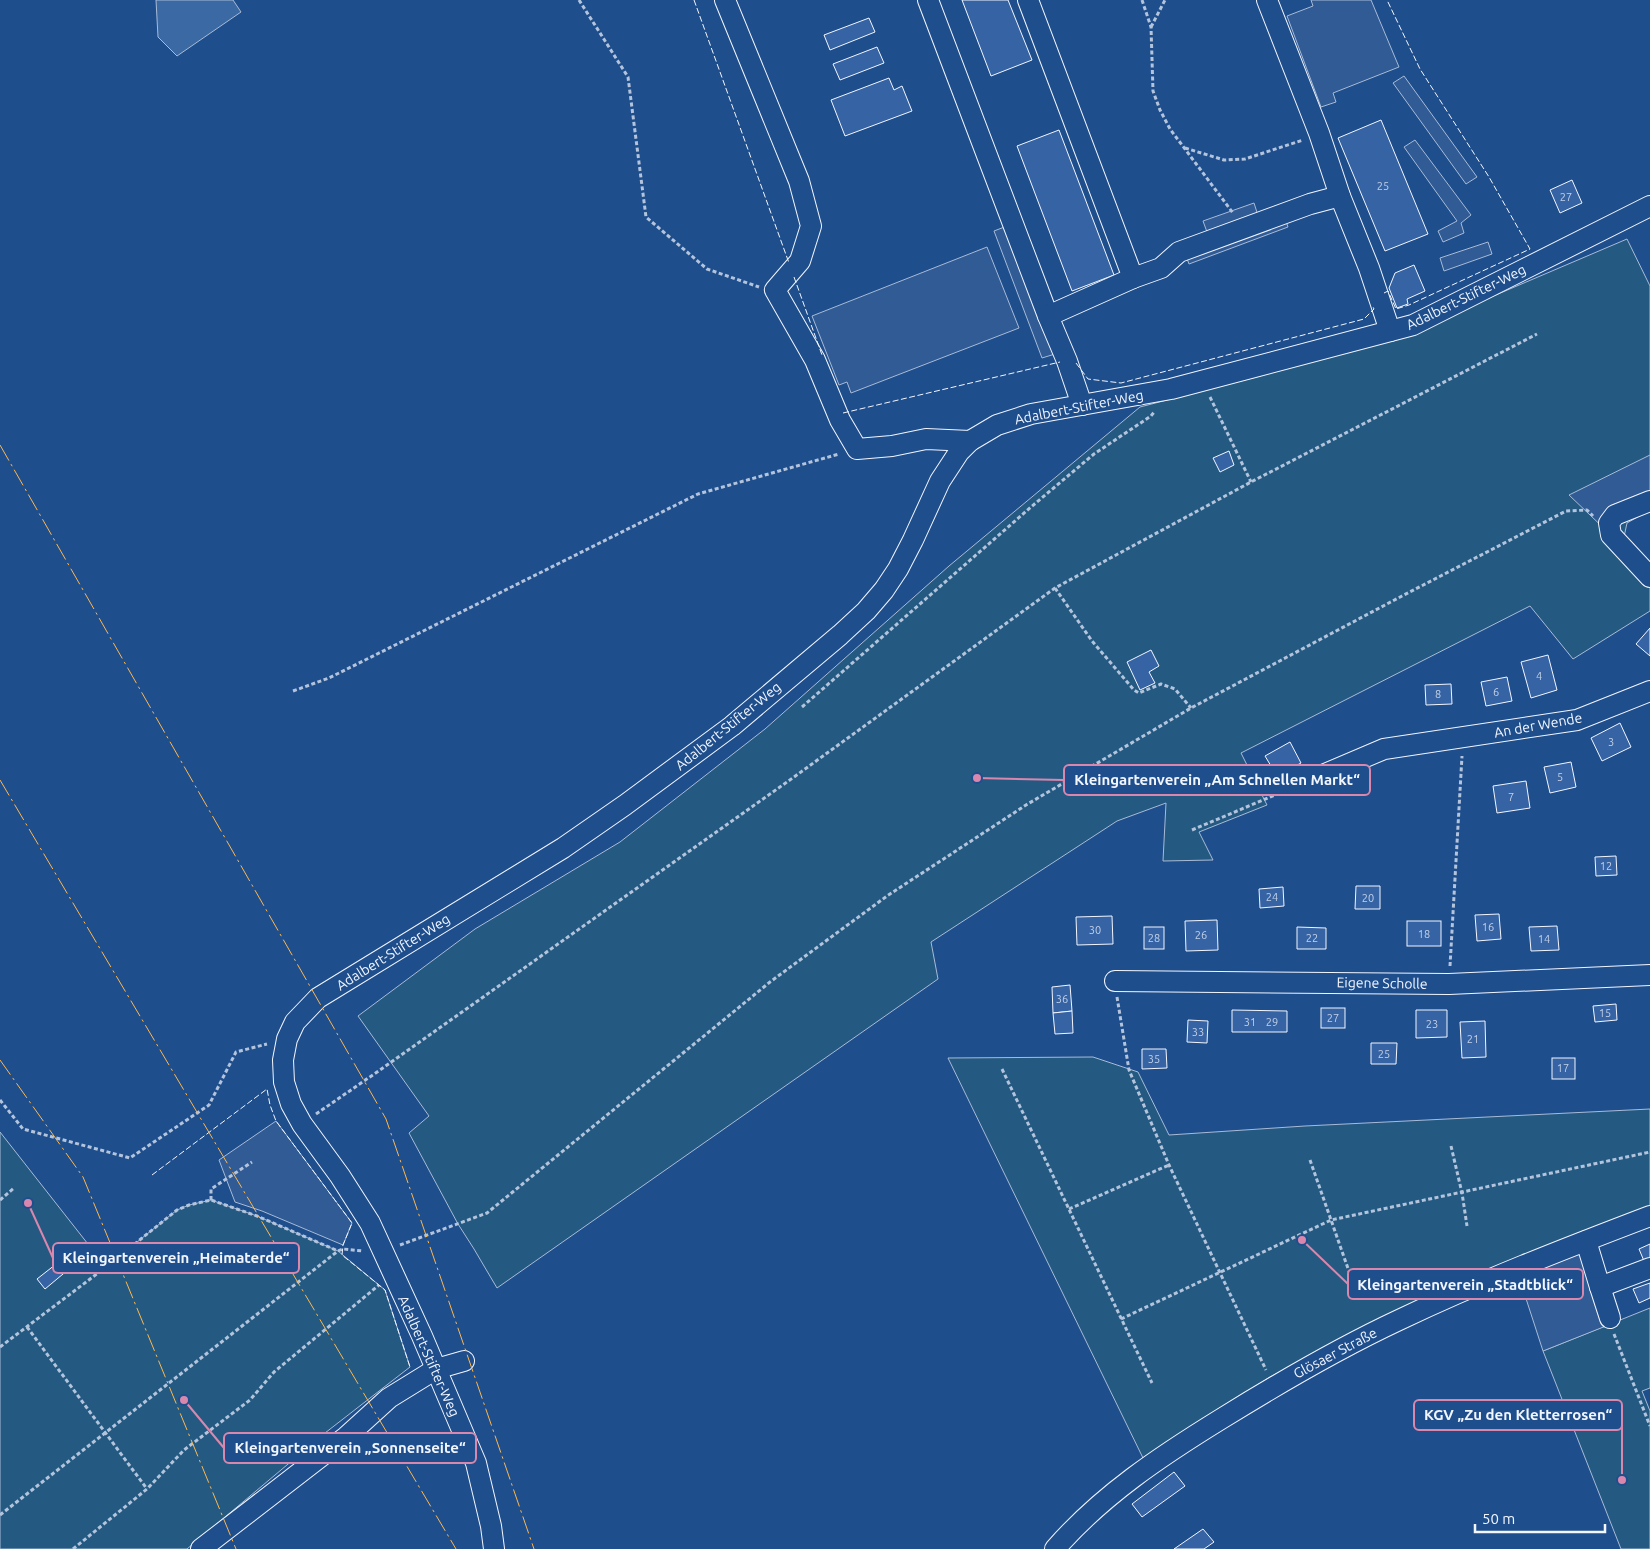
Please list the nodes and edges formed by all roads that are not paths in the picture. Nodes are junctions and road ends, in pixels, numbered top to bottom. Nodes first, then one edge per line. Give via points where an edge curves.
1 (724, 0) edge
2 (928, 0) edge
3 (1028, 0) edge
4 (1267, 0) edge
5 (1340, 196) junction
6 (1650, 206) edge
7 (1133, 278) junction
8 (1048, 316) junction
9 (1390, 331) junction
10 (1082, 406) junction
11 (970, 441) junction
12 (1650, 501) edge
13 (1650, 577) edge
14 (1650, 691) edge
15 (1318, 777) road end
16 (1650, 975) edge
17 (1115, 981) road end
18 (1650, 1216) edge
19 (1586, 1240) junction
20 (1650, 1268) edge
21 (1600, 1288) junction
22 (1610, 1318) road end
23 (464, 1361) dead end
24 (436, 1369) junction
25 (201, 1549) edge
26 (494, 1549) edge
27 (1055, 1549) edge

1 - 11 street via 800,181 811,226 800,261 775,290 815,360 840,420 857,448 892,446 926,439
2 - 8 street
3 - 7 street
4 - 5 street
5 - 7 street via 1243,227 1179,252 1161,268
5 - 9 street
6 - 9 street, Adalbert-Stifter-Weg via 1413,325
7 - 8 street
8 - 10 street
9 - 10 street, Adalbert-Stifter-Weg via 1171,389
10 - 11 street, Adalbert-Stifter-Weg via 1031,414 997,425
11 - 24 street, Adalbert-Stifter-Weg via 940,481 913,540 884,590 840,635 732,726 625,805 563,848 318,998 295,1022 287,1039 283,1060 284,1082 291,1104 370,1223 377,1251 393,1273
12 - 13 street via 1615,515 1609,523 1611,535
14 - 15 street, An der Wende via 1577,720 1384,749
16 - 17 street, Eigene Scholle via 1449,984
18 - 19 street, Glösaer Straße
19 - 21 street
19 - 27 street, Glösaer Straße via 1399,1320 1277,1384 1170,1451 1111,1494
20 - 21 street
21 - 22 street
23 - 24 street
24 - 25 street via 389,1398 346,1437
24 - 26 street, Adalbert-Stifter-Weg via 476,1463

